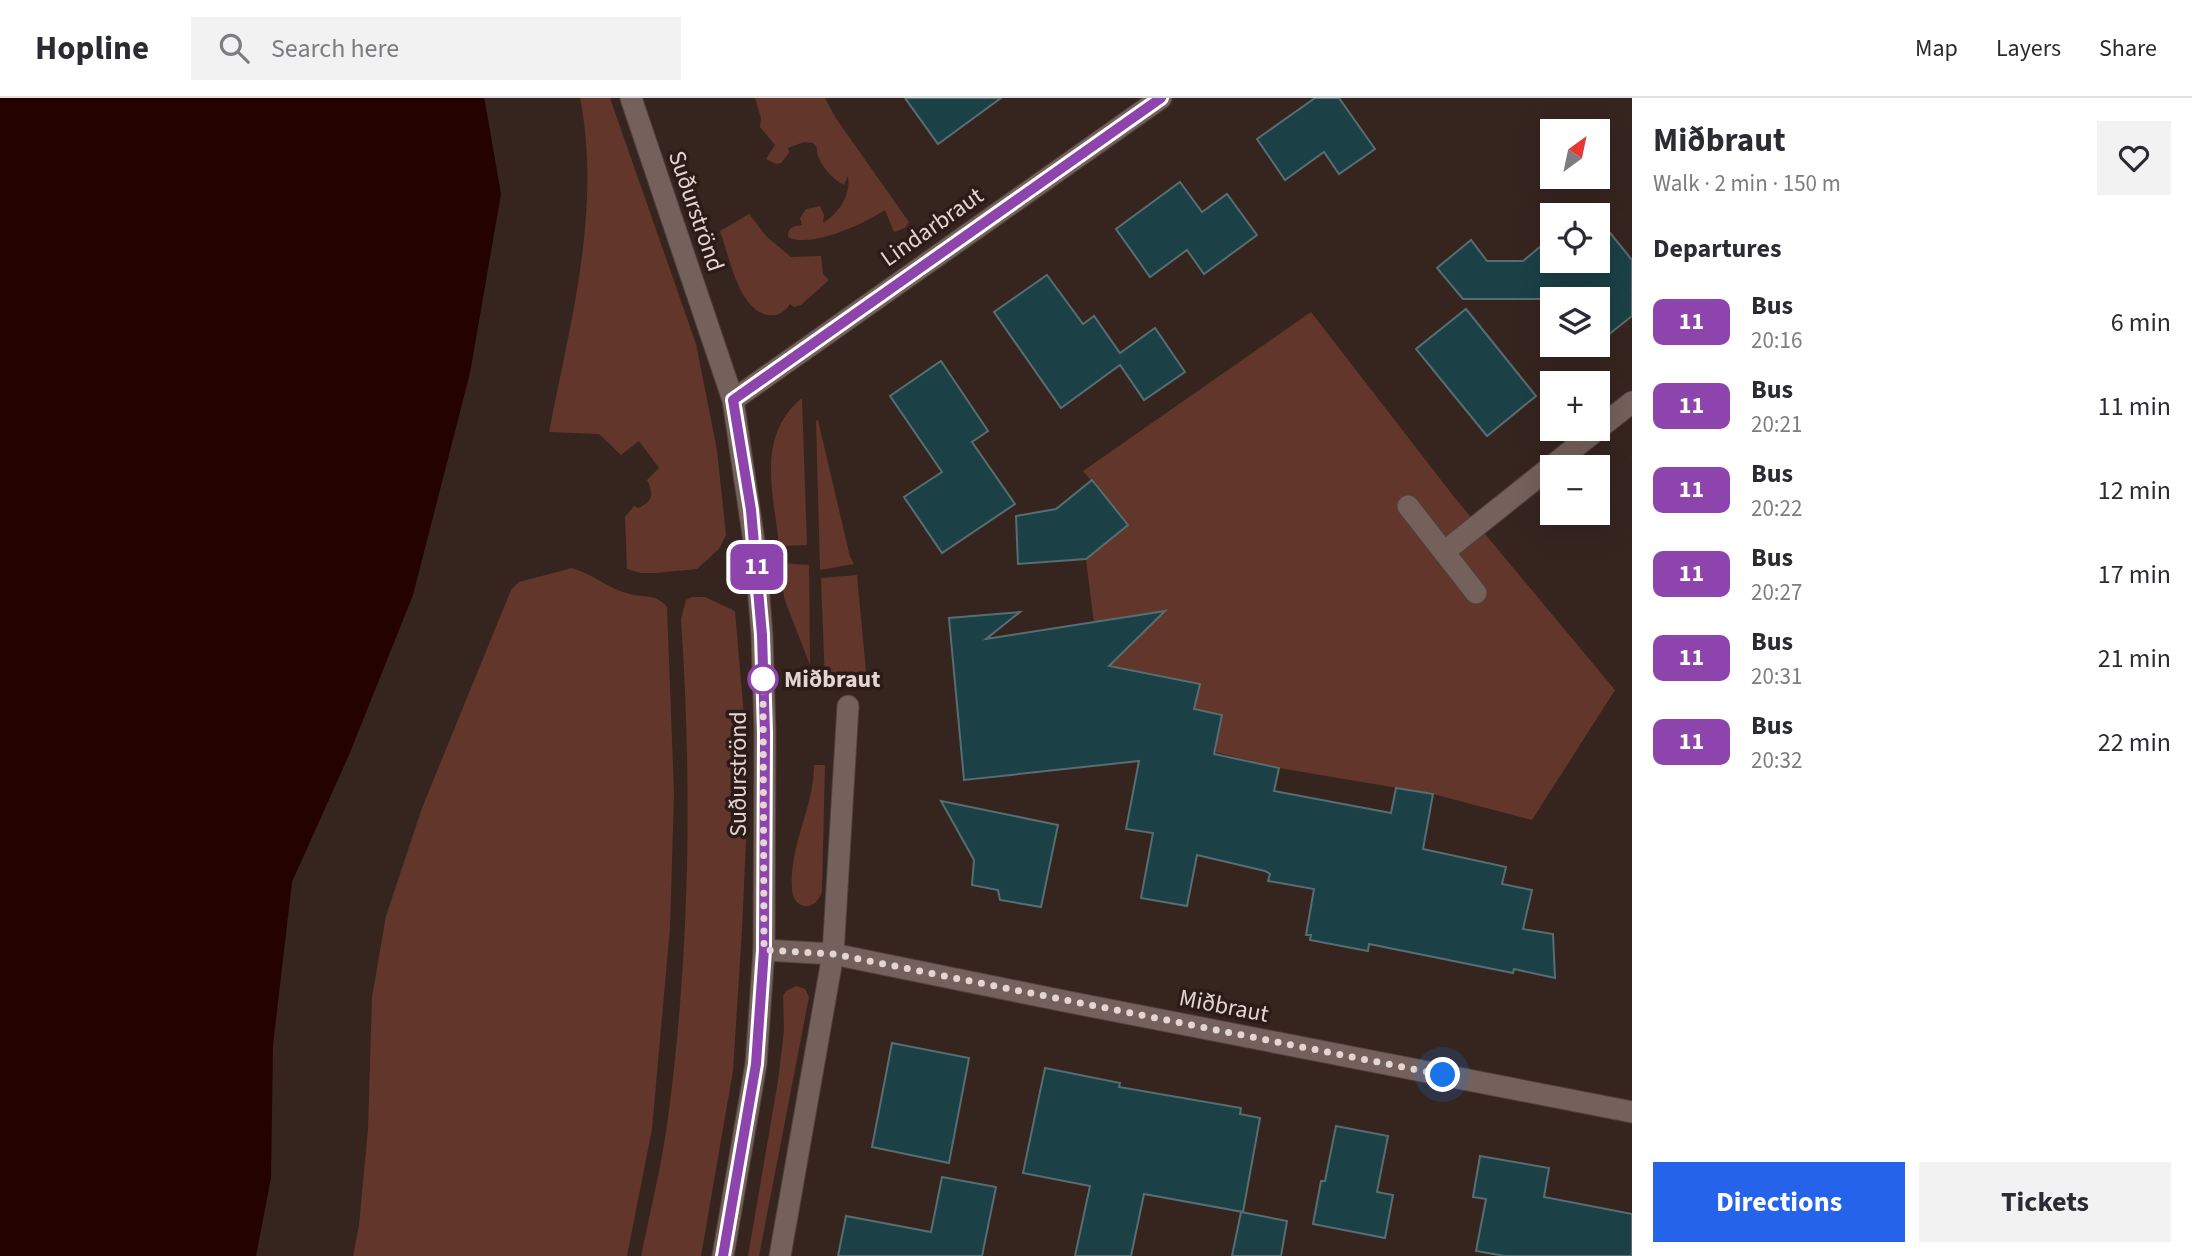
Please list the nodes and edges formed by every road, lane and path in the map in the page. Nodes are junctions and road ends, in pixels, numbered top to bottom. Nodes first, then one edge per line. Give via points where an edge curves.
1 (631, 98) edge
2 (1161, 98) edge
3 (733, 400) junction
4 (1632, 402) edge
5 (1408, 506) dead end
6 (1444, 552) junction
7 (1476, 593) dead end
8 (848, 706) dead end
9 (764, 950) junction
10 (834, 954) junction
11 (1632, 1112) edge
12 (723, 1256) edge
13 (780, 1256) edge

1 - 3 street, Suðurströnd
2 - 3 street, Lindarbraut
3 - 9 street, Suðurströnd via 751,510 762,635
4 - 6 street
5 - 6 street
6 - 7 street
8 - 10 street
9 - 10 street, Miðbraut
9 - 12 street, Suðurströnd via 756,1064
10 - 11 street, Miðbraut
10 - 13 street

